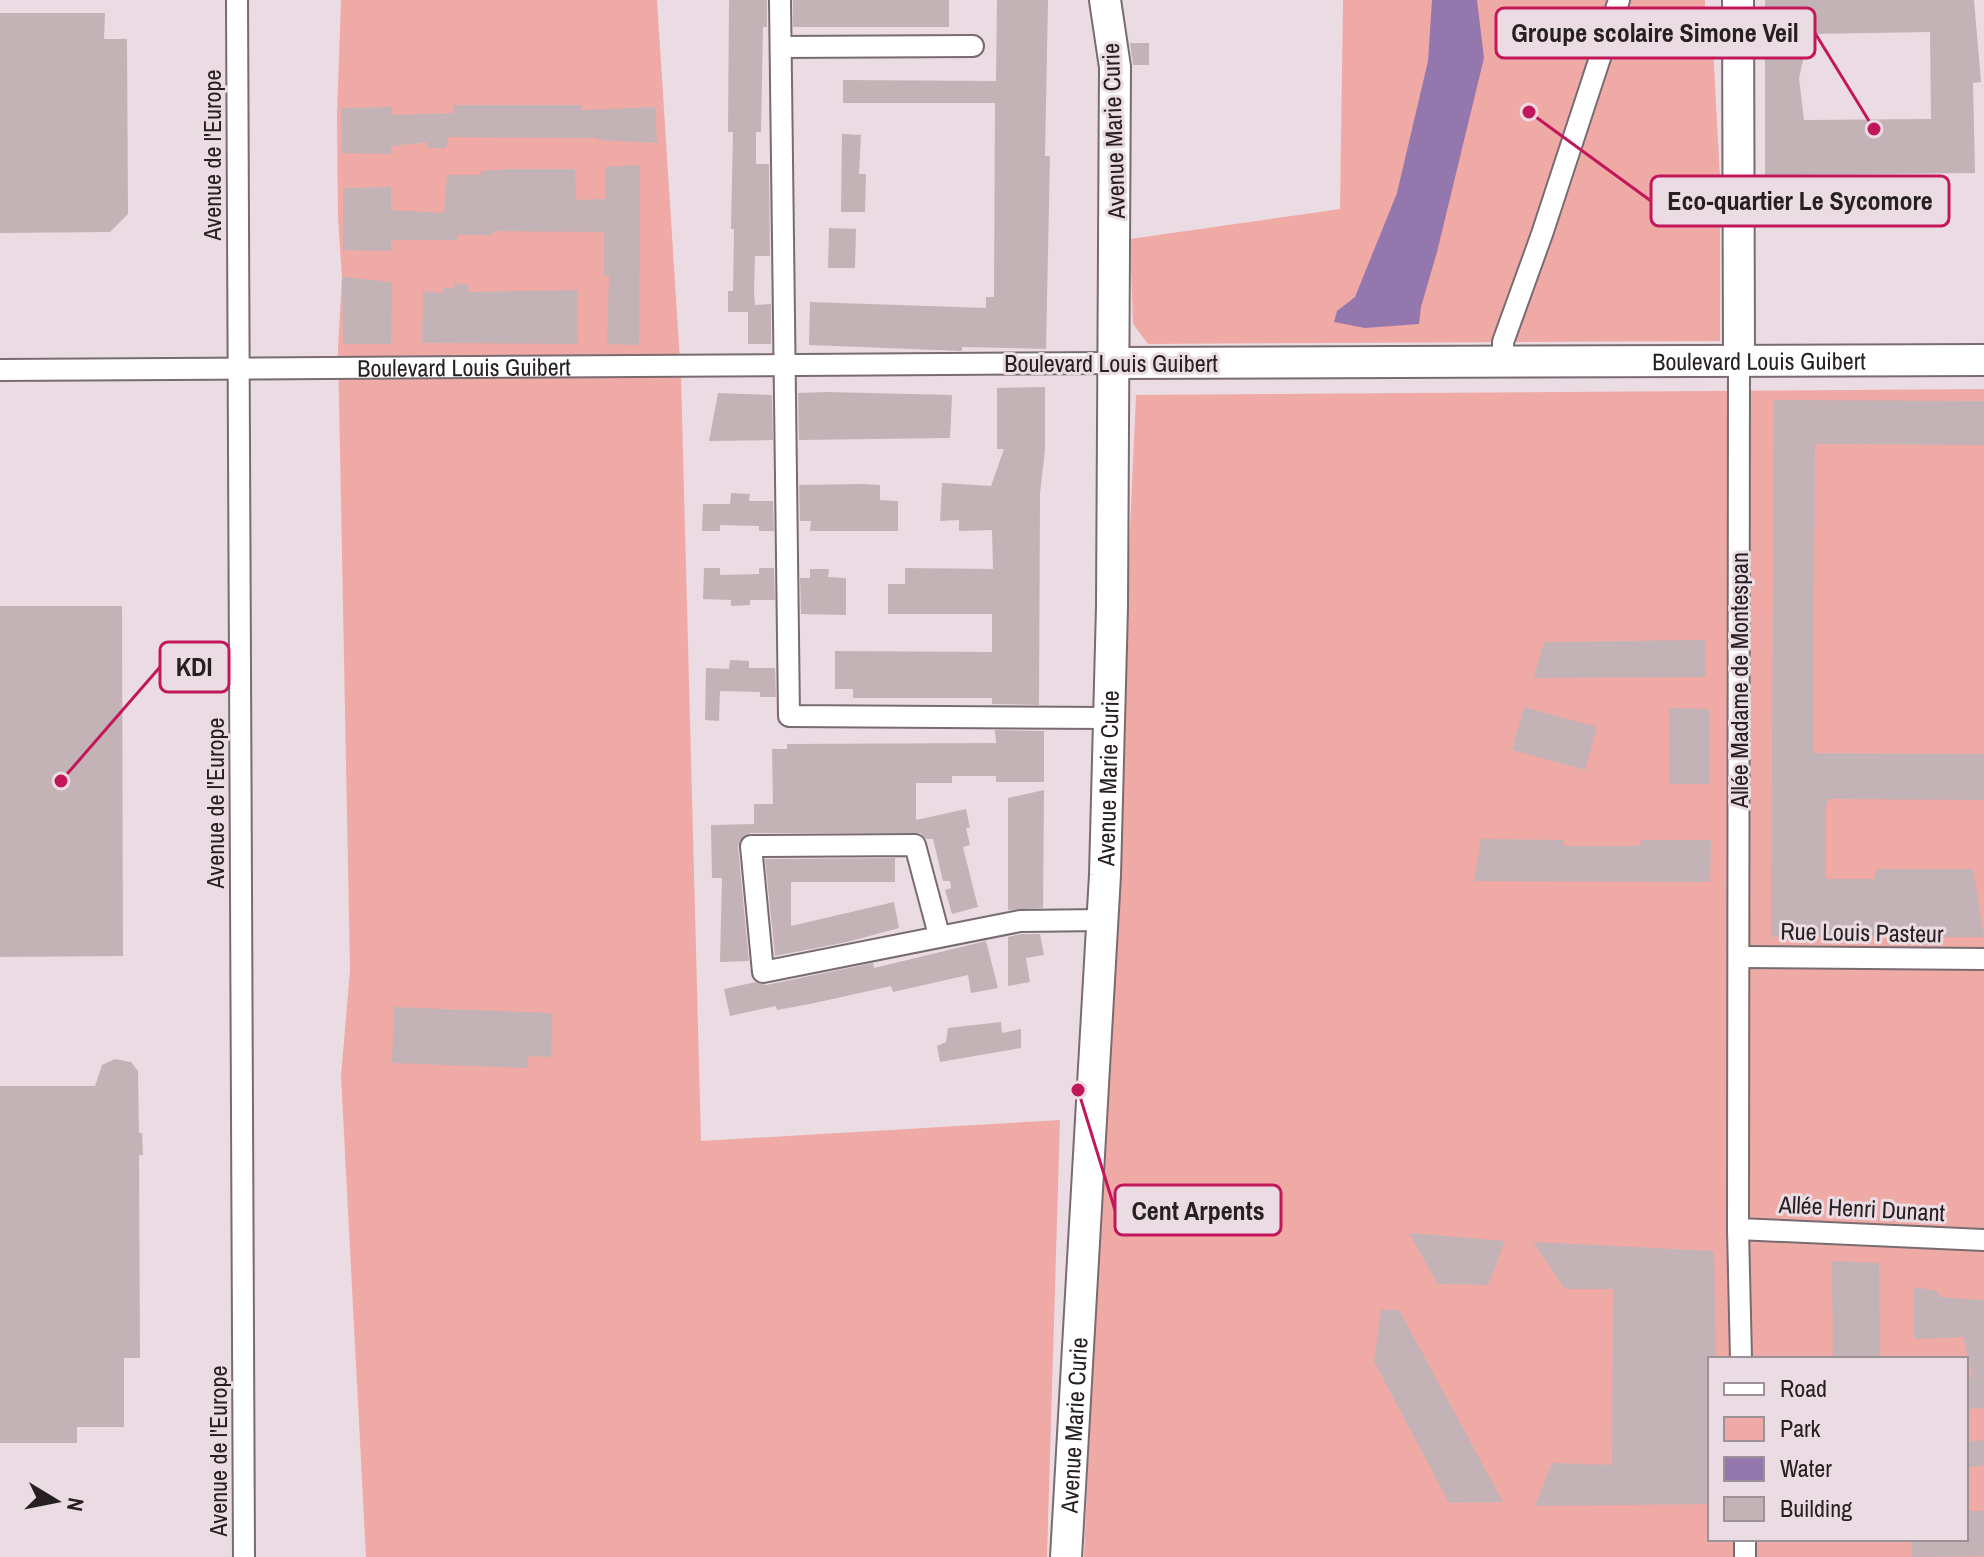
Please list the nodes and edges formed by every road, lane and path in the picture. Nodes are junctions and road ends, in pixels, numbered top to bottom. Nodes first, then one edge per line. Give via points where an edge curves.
1 (237, 0) edge
2 (1105, 0) edge
3 (1619, 0) edge
4 (1738, 0) edge
5 (780, 1) edge
6 (973, 46) dead end
7 (781, 47) junction
8 (1739, 360) junction
9 (1984, 360) edge
10 (1503, 361) junction
11 (1115, 363) junction
12 (785, 366) junction
13 (0, 370) edge
14 (238, 370) junction
15 (1109, 718) junction
16 (1102, 920) junction
17 (939, 935) junction
18 (1739, 957) junction
19 (1984, 959) edge
20 (1738, 1229) junction
21 (1984, 1240) edge
22 (1741, 1357) edge
23 (244, 1557) edge
24 (1066, 1557) edge

1 - 14 street, Avenue de l'Europe
2 - 11 main road, Avenue Marie Curie via 1115,67
3 - 10 street via 1503,342
4 - 8 main road, Allée Madame de Montespan
5 - 7 street
6 - 7 street
7 - 12 street
8 - 9 main road, Boulevard Louis Guibert
8 - 10 main road, Boulevard Louis Guibert
8 - 18 street, Allée Madame de Montespan
10 - 11 main road, Boulevard Louis Guibert
11 - 12 street, Boulevard Louis Guibert
11 - 15 main road, Avenue Marie Curie
12 - 14 street, Boulevard Louis Guibert
12 - 15 street via 789,716
13 - 14 street, Boulevard Louis Guibert
14 - 23 street, Avenue de l'Europe
15 - 16 main road, Avenue Marie Curie
16 - 17 street via 1020,921
16 - 24 main road, Avenue Marie Curie
17 - 17 street via 763,972 751,846 915,845
18 - 19 street, Rue Louis Pasteur
18 - 20 street, Allée Madame de Montespan
20 - 21 street, Allée Henri Dunant
20 - 22 street, Allée Madame de Montespan

